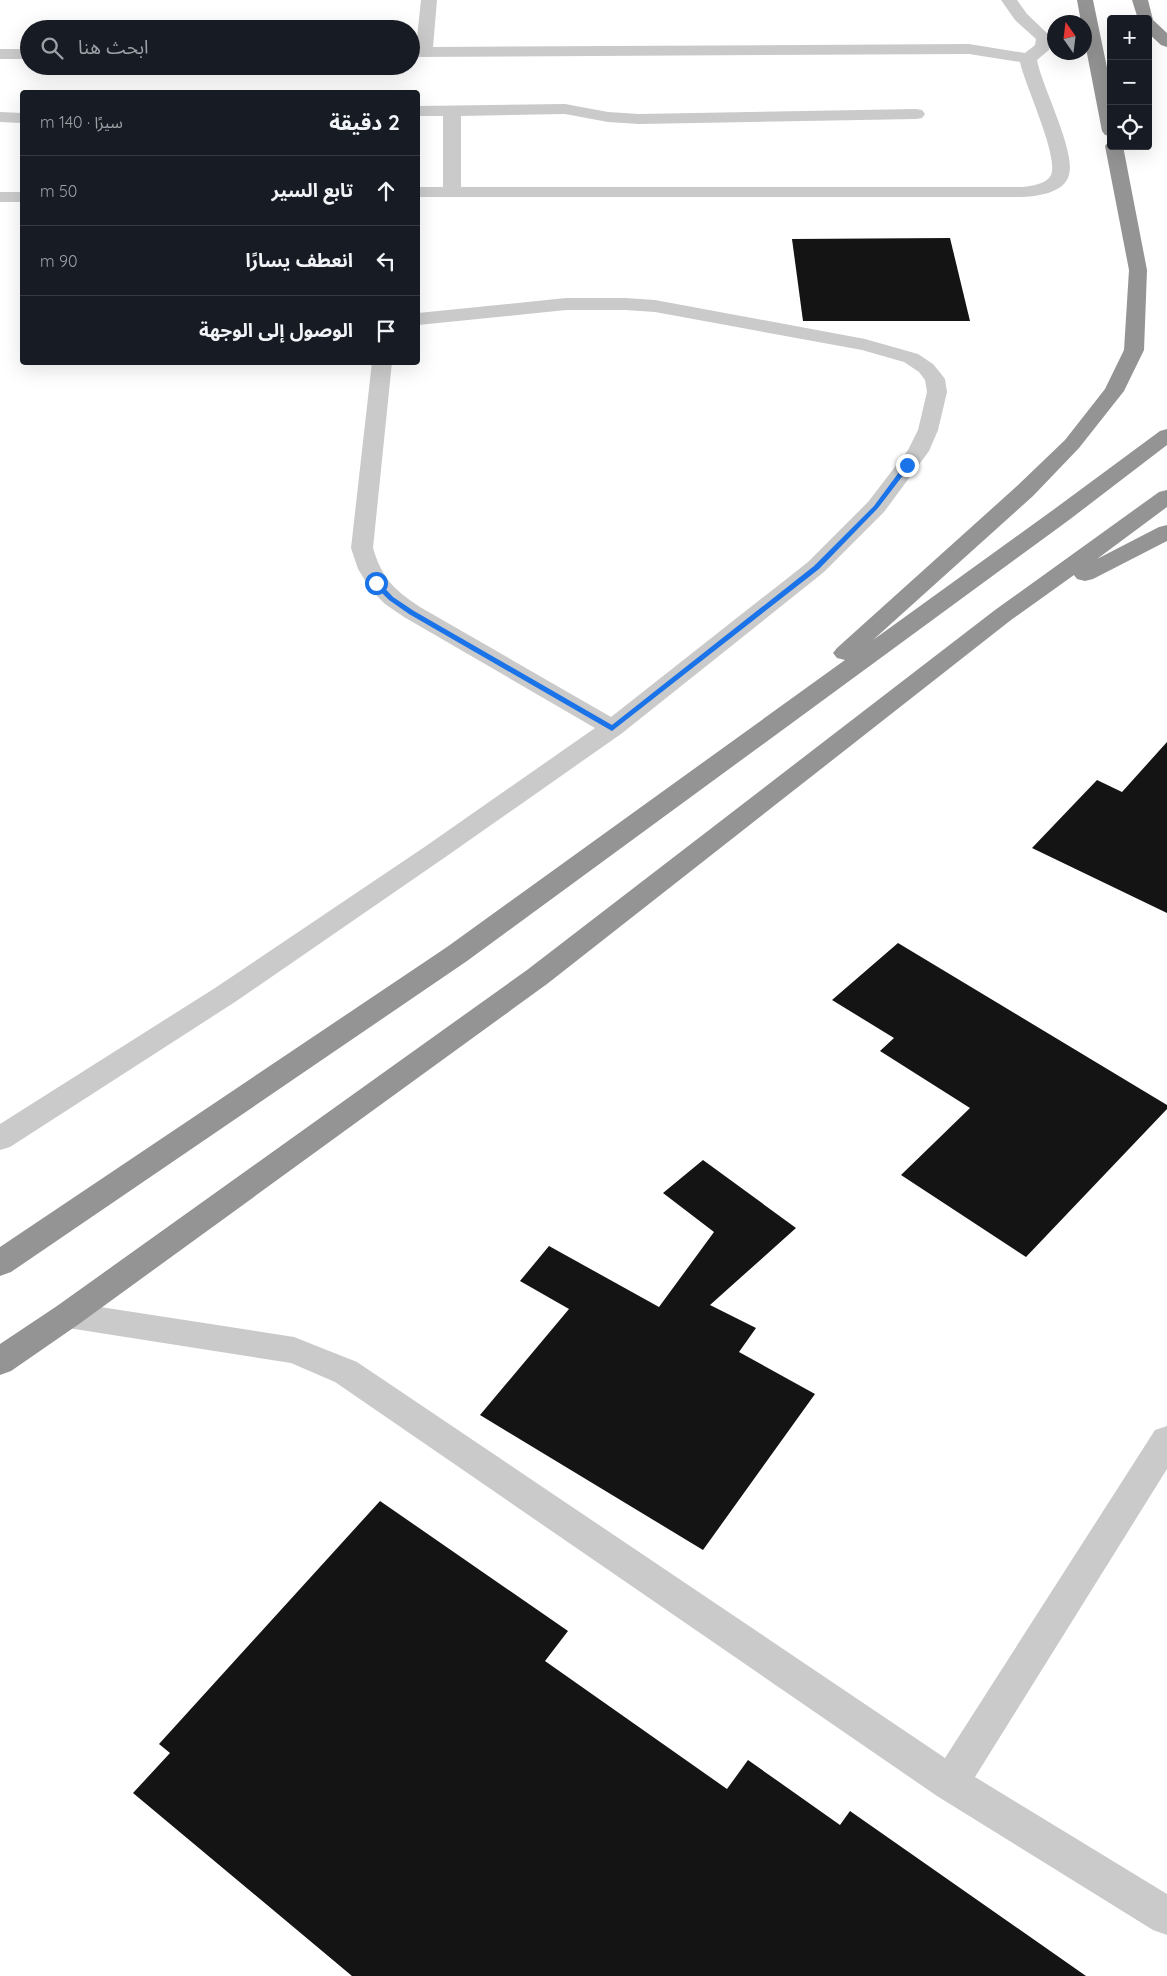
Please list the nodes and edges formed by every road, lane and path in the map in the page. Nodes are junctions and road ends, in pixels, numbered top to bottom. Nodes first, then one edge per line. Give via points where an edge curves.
1 (429, 0) edge
2 (1009, 0) edge
3 (1085, 0) edge
4 (1140, 0) edge
5 (1145, 15) edge
6 (1152, 28) edge
7 (420, 39) edge
8 (1167, 42) edge
9 (420, 52) edge
10 (0, 54) edge
11 (20, 54) edge
12 (1028, 59) junction
13 (452, 110) junction
14 (420, 111) edge
15 (1107, 111) edge
16 (916, 114) dead end
17 (0, 117) edge
18 (20, 118) edge
19 (1115, 150) edge
20 (452, 191) junction
21 (420, 192) edge
22 (0, 197) edge
23 (20, 197) edge
24 (420, 319) edge
25 (382, 365) edge
26 (1167, 435) edge
27 (1167, 497) edge
28 (1167, 532) edge
29 (1003, 615) junction
30 (612, 728) junction
31 (735, 752) junction
32 (0, 1139) edge
33 (0, 1263) edge
34 (68, 1315) junction
35 (0, 1361) edge
36 (1167, 1440) edge
37 (950, 1782) junction
38 (1167, 1916) edge

1 - 7 street
2 - 12 street via 1021,17 1044,38 1043,47
3 - 15 highway
4 - 5 highway
6 - 8 highway
9 - 12 street via 969,49
10 - 11 street
12 - 20 street via 1034,86 1058,152 1060,174 1048,186 1037,190
13 - 14 street
13 - 16 street via 565,109 639,119
13 - 20 street
17 - 18 street
19 - 31 highway via 1138,270 1134,350 1114,391 1072,444 1025,491
20 - 21 street
22 - 23 street
24 - 30 street via 599,302 646,305 891,352 926,368 935,380 937,392 928,430 918,451 876,507 816,567
25 - 30 street via 362,548 366,565 376,583 412,612
26 - 31 highway
27 - 29 highway
28 - 29 highway
29 - 34 highway via 537,977
30 - 32 street via 225,995
31 - 33 highway via 457,954
34 - 35 highway
34 - 37 street via 294,1350 346,1372
36 - 37 street
37 - 38 street

